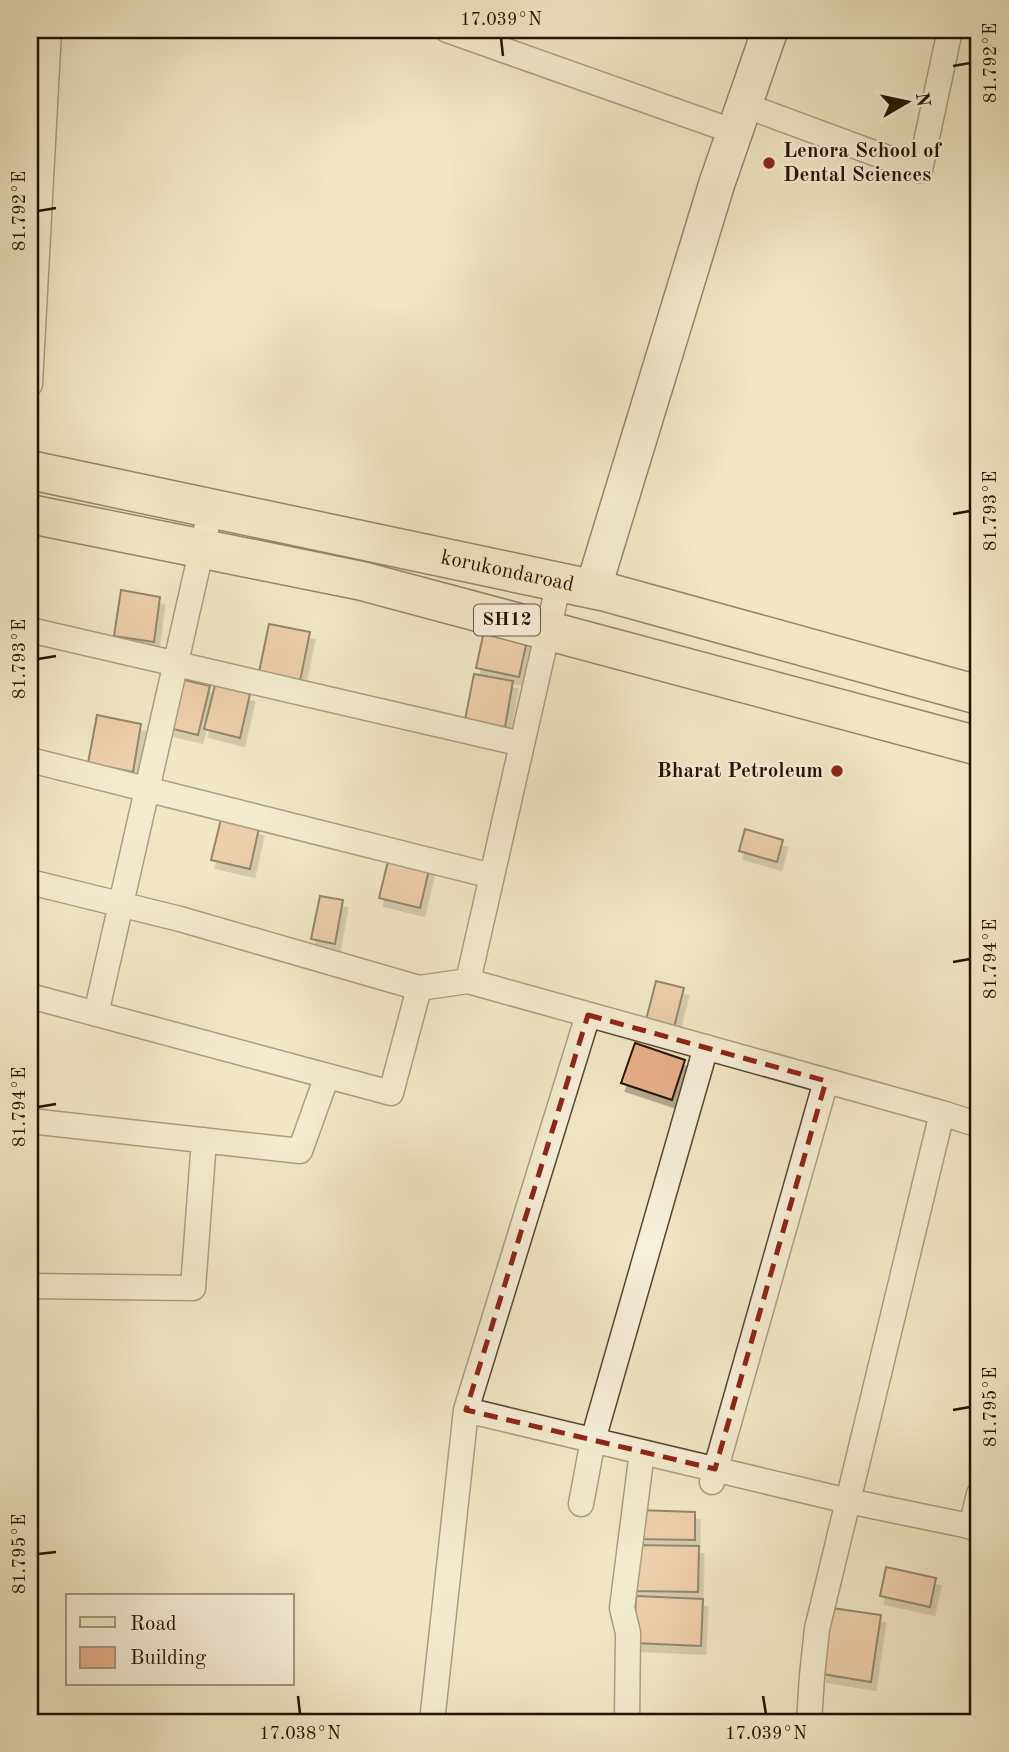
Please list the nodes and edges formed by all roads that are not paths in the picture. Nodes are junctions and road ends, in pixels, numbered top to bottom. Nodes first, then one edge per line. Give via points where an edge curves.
1 (49, 30) edge
2 (447, 30) edge
3 (770, 30) edge
4 (950, 30) edge
5 (739, 118) junction
6 (30, 384) edge
7 (30, 470) edge
8 (211, 508) junction
9 (30, 514) edge
10 (202, 549) junction
11 (576, 586) junction
12 (30, 630) edge
13 (548, 631) junction
14 (176, 664) junction
15 (979, 695) edge
16 (522, 744) junction
17 (979, 746) edge
18 (30, 760) edge
19 (147, 789) junction
20 (492, 876) junction
21 (30, 882) edge
22 (121, 905) junction
23 (468, 981) junction
24 (419, 988) junction
25 (30, 996) edge
26 (96, 1014) junction
27 (588, 1015) junction
28 (706, 1047) junction
29 (327, 1076) junction
30 (826, 1081) junction
31 (942, 1113) junction
32 (30, 1121) edge
33 (979, 1125) edge
34 (204, 1140) junction
35 (30, 1286) edge
36 (466, 1410) junction
37 (593, 1440) junction
38 (642, 1452) junction
39 (713, 1475) junction
40 (979, 1494) edge
41 (848, 1501) junction
42 (581, 1504) dead end
43 (975, 1527) edge
44 (432, 1722) edge
45 (627, 1722) edge
46 (809, 1722) edge

1 - 6 street
2 - 5 street
3 - 5 main road
4 - 5 street via 920,170
5 - 11 main road
7 - 8 main road, korukondaroad / SH12
8 - 10 street
8 - 11 main road, korukondaroad / SH12
9 - 10 main road, SH12
10 - 13 main road, SH12 via 362,581
10 - 14 street
11 - 13 street
11 - 15 main road, korukondaroad / SH12
12 - 14 street
13 - 16 street
13 - 17 main road, SH12
14 - 16 street
14 - 19 street
16 - 20 street
18 - 19 street
19 - 20 street
19 - 22 street
20 - 23 street
21 - 22 street
22 - 24 street
22 - 26 street
23 - 24 street
23 - 27 street
24 - 29 street via 391,1093
25 - 26 street
26 - 29 street
27 - 28 street
27 - 36 street
28 - 30 street
28 - 37 street
29 - 34 street via 300,1151
30 - 31 street
30 - 39 street
31 - 33 street
31 - 41 street
32 - 34 street
34 - 35 street via 193,1288
36 - 37 street
36 - 44 street
37 - 38 street
37 - 42 street
38 - 39 street
38 - 45 street via 622,1608 628,1633
39 - 41 street
40 - 43 street
41 - 43 street
41 - 46 street via 817,1629

